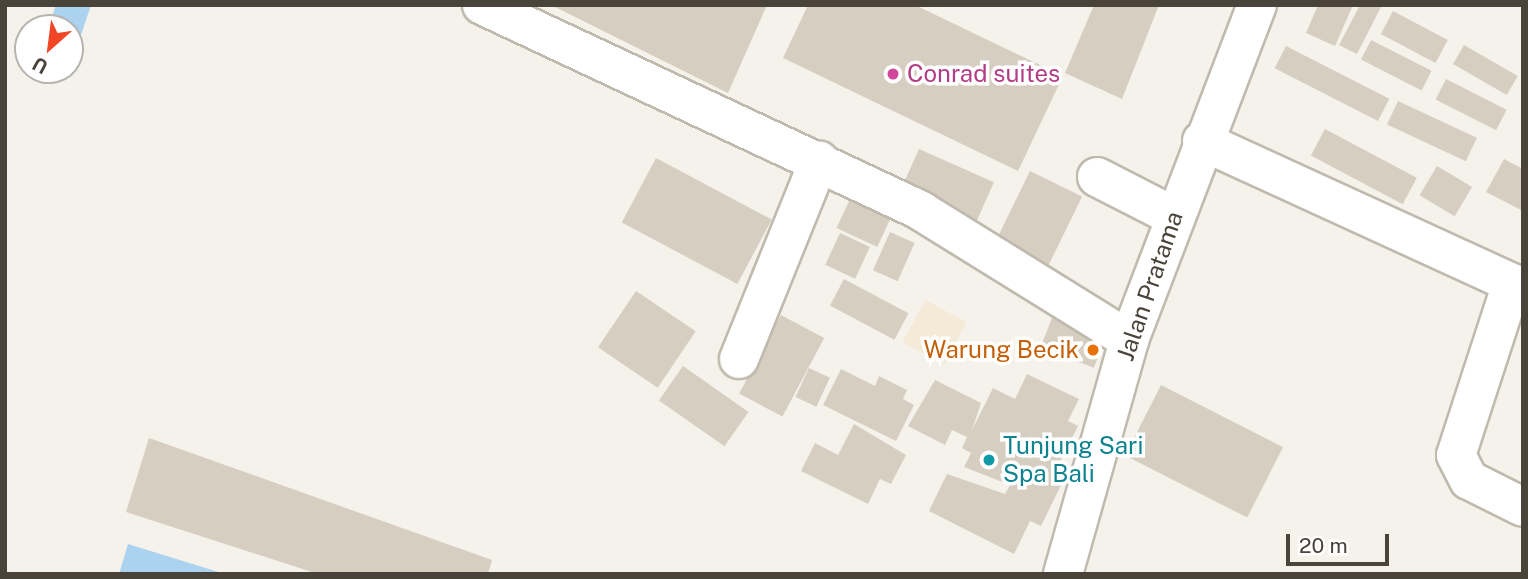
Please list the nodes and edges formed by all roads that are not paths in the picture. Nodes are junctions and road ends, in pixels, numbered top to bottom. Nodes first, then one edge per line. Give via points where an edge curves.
1 (482, 5) edge
2 (1257, 5) edge
3 (1202, 141) junction
4 (819, 161) junction
5 (1097, 177) dead end
6 (1175, 217) junction
7 (1517, 286) edge
8 (1129, 340) junction
9 (739, 359) dead end
10 (1523, 507) edge
11 (1063, 574) edge

1 - 4 street
2 - 3 street, Jalan Pratama
3 - 6 street, Jalan Pratama
3 - 7 street
4 - 8 street via 965,235
4 - 9 street
5 - 6 street
6 - 8 street, Jalan Pratama
7 - 10 street via 1456,455 1469,480
8 - 11 street, Jalan Pratama

